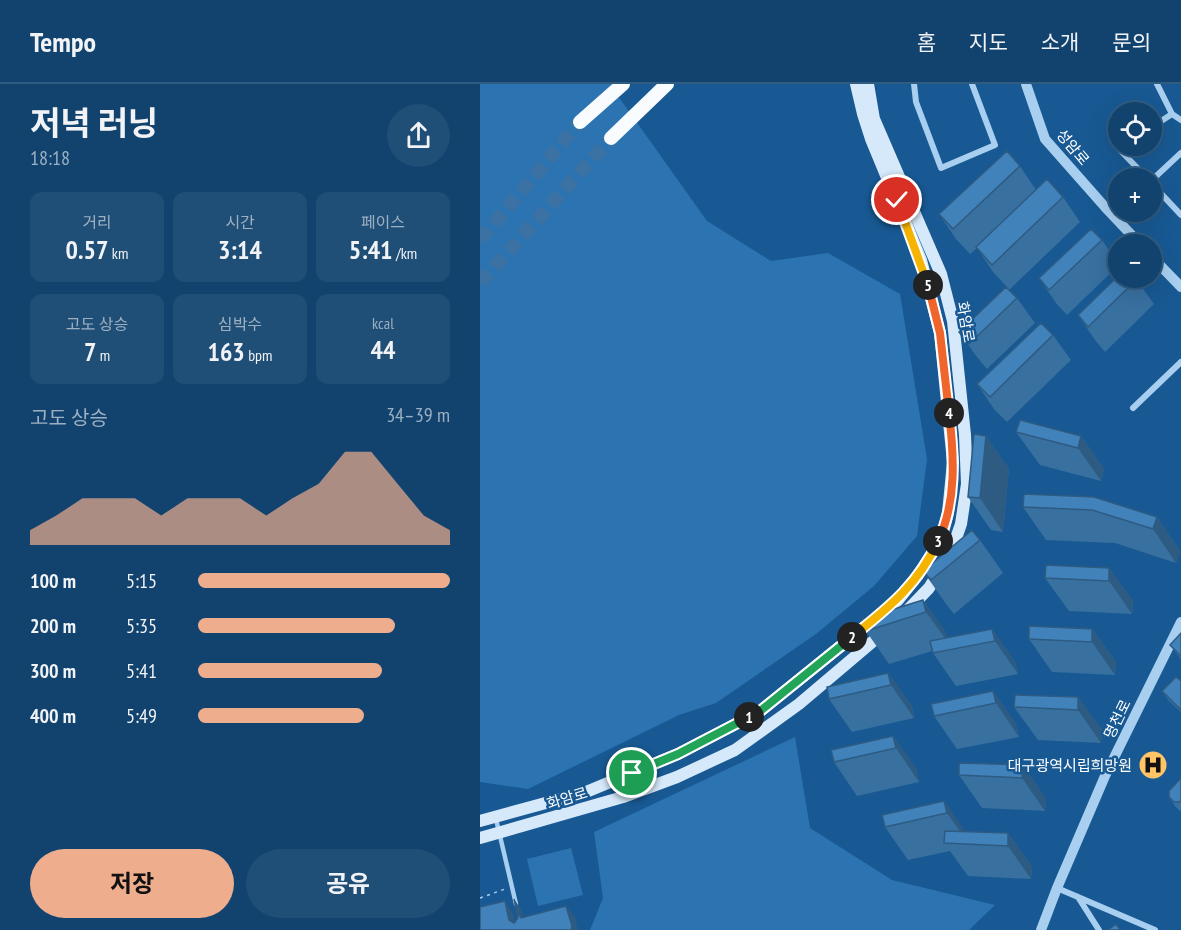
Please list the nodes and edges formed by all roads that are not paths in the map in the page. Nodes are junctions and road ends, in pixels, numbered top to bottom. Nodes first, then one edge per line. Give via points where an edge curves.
1 (623, 84) edge
2 (667, 84) edge
3 (856, 84) edge
4 (868, 84) edge
5 (914, 84) edge
6 (974, 84) edge
7 (1026, 84) edge
8 (1157, 84) edge
9 (1172, 114) junction
10 (1162, 120) edge
11 (1181, 120) edge
12 (580, 122) tunnel mouth
13 (611, 138) tunnel mouth
14 (1181, 153) edge
15 (1126, 156) edge
16 (1137, 168) edge
17 (1162, 172) edge
18 (1162, 193) edge
19 (1108, 206) edge
20 (1181, 215) edge
21 (1122, 222) edge
22 (1132, 234) edge
23 (1162, 267) edge
24 (1181, 287) edge
25 (1181, 362) edge
26 (1133, 408) dead end
27 (1181, 622) edge
28 (495, 817) junction
29 (480, 821) edge
30 (499, 833) junction
31 (480, 838) edge
32 (1057, 888) junction
33 (1078, 897) junction
34 (517, 908) edge
35 (1041, 930) edge
36 (1099, 930) edge
37 (1155, 930) edge

1 - 12 highway
2 - 13 highway
3 - 28 main road, 화암로 via 871,140 921,260 940,333 953,462 948,513 935,549 898,600 759,712 678,754 586,792
4 - 30 main road, 화암로 via 874,119 941,274 953,321 967,484 962,524 954,544 929,588 868,648 735,750 623,797
5 - 6 street via 916,102 941,168 995,145
7 - 19 street, 성암로 via 1045,139
8 - 9 street
9 - 10 street
9 - 11 street
14 - 17 street
15 - 16 street
18 - 20 street
21 - 22 street, 성암로
23 - 24 street
25 - 26 street
27 - 32 street, 명천로 via 1105,776
28 - 29 main road, 화암로
28 - 30 lane
30 - 31 main road, 화암로
30 - 34 lane
32 - 33 street
32 - 35 street, 명천로
33 - 36 street
33 - 37 street

